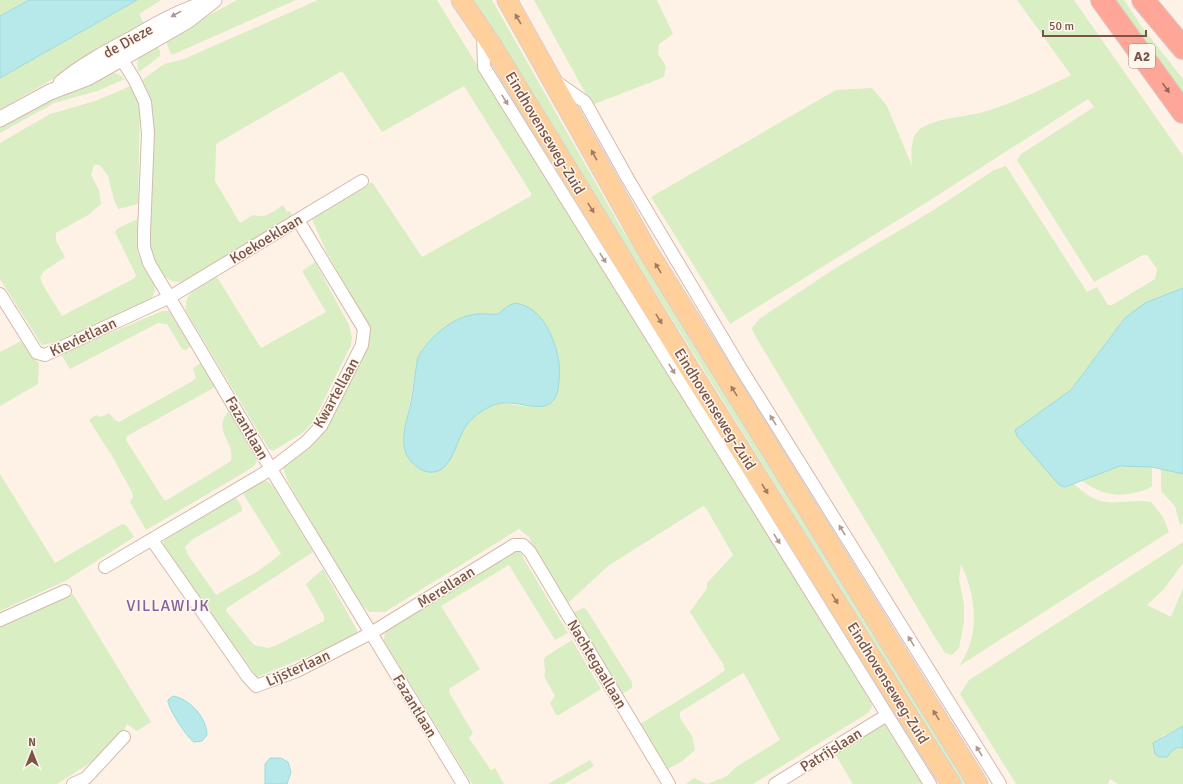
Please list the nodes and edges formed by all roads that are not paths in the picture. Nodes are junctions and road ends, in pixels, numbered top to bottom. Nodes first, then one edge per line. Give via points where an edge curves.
1 (213, 0) edge
2 (461, 0) edge
3 (507, 0) edge
4 (1102, 0) edge
5 (1143, 0) edge
6 (483, 32) junction
7 (1183, 48) edge
8 (118, 54) junction
9 (549, 77) junction
10 (1183, 112) edge
11 (0, 119) edge
12 (362, 181) dead end
13 (298, 220) junction
14 (0, 294) edge
15 (170, 297) junction
16 (272, 469) junction
17 (152, 540) junction
18 (523, 545) joint
19 (105, 567) dead end
20 (64, 591) dead end
21 (0, 620) edge
22 (371, 633) junction
23 (887, 715) junction
24 (124, 737) dead end
25 (73, 784) edge
26 (463, 784) edge
27 (669, 784) edge
28 (775, 784) edge
29 (930, 784) edge
30 (951, 784) edge
31 (978, 784) edge
32 (1000, 784) edge

1 - 8 street, de Dieze via 183,11
2 - 6 main road, Eindhovenseweg-Zuid
9 -> 3 main road, Eindhovenseweg-Zuid
4 -> 10 highway, A2
5 - 7 highway, A2
6 -> 23 street, Eindhovenseweg-Zuid via 484,67
6 -> 30 main road, Eindhovenseweg-Zuid via 684,360
8 - 11 street, de Dieze via 81,67 50,92
8 - 15 street, Fazantlaan via 145,102 147,116 144,246 150,263
31 -> 9 main road, Eindhovenseweg-Zuid via 704,344
32 -> 9 street, Eindhovenseweg-Zuid via 740,367 585,102
12 - 13 street, Koekoeklaan
13 - 15 street, Koekoeklaan
13 - 16 street, Kwartellaan via 364,329 362,345 321,426 306,442
14 - 15 street, Kievietlaan via 37,353 45,355
15 - 16 street, Fazantlaan
16 - 17 street, Kwartellaan
16 - 22 street, Fazantlaan
17 - 19 street, Kwartellaan
17 - 22 street, Lijsterlaan via 256,686 298,671
18 - 22 street, Merellaan via 514,545
18 - 27 street, Nachtegaallaan via 530,552
20 - 21 street
22 - 26 street, Fazantlaan
23 - 28 street, Patrijslaan
23 - 29 street, Eindhovenseweg-Zuid
24 - 25 street via 86,778

